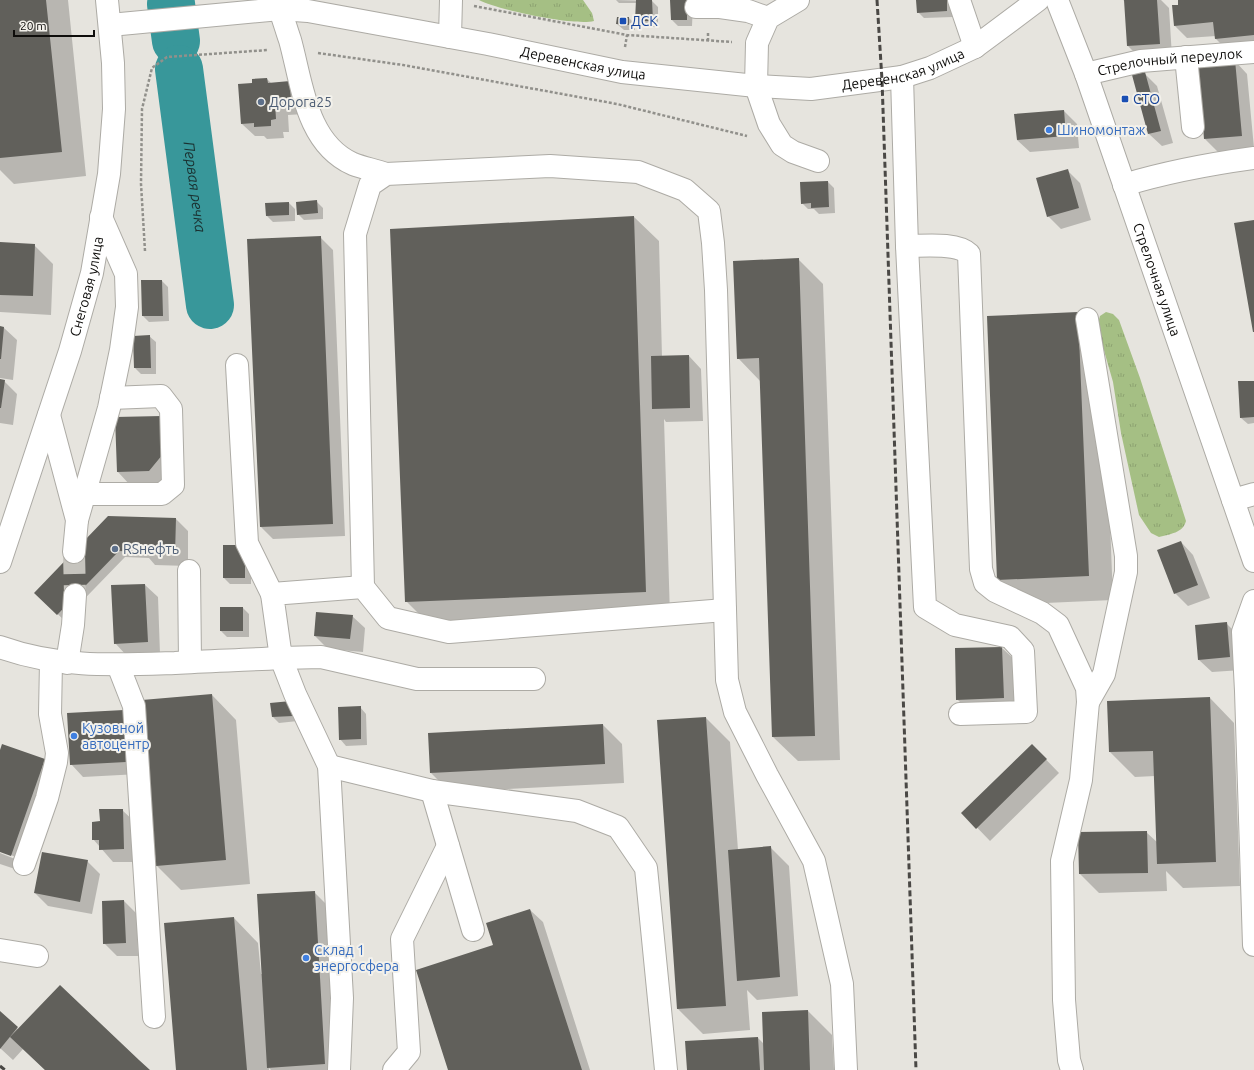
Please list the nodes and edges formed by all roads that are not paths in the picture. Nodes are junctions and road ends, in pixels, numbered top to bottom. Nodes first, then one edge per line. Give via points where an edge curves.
1 (107, 0) edge
2 (451, 0) edge
3 (798, 0) edge
4 (959, 0) edge
5 (1038, 0) edge
6 (1057, 0) edge
7 (720, 4) edge
8 (277, 6) edge
9 (308, 6) edge
10 (696, 7) dead end
11 (768, 18) junction
12 (115, 24) junction
13 (450, 37) junction
14 (975, 47) junction
15 (1254, 52) edge
16 (1186, 57) junction
17 (1086, 74) junction
18 (902, 77) junction
19 (756, 86) junction
20 (1193, 127) dead end
21 (1254, 158) edge
22 (818, 161) dead end
23 (386, 174) junction
24 (1124, 186) junction
25 (101, 217) junction
26 (907, 246) junction
27 (1087, 319) dead end
28 (237, 365) dead end
29 (111, 398) junction
30 (49, 415) junction
31 (85, 494) junction
32 (1254, 494) edge
33 (1233, 500) junction
34 (77, 520) junction
35 (74, 552) tunnel mouth
36 (1254, 561) edge
37 (0, 562) edge
38 (190, 571) dead end
39 (363, 587) junction
40 (272, 594) junction
41 (75, 595) tunnel mouth
42 (1254, 601) edge
43 (724, 610) junction
44 (0, 648) edge
45 (282, 658) junction
46 (190, 662) junction
47 (60, 663) junction
48 (118, 665) junction
49 (534, 679) dead end
50 (1088, 702) junction
51 (960, 714) dead end
52 (329, 766) junction
53 (432, 791) junction
54 (448, 846) junction
55 (24, 864) dead end
56 (473, 930) dead end
57 (1254, 945) edge
58 (0, 950) edge
59 (36, 956) dead end
60 (154, 1017) dead end
61 (339, 1070) edge
62 (394, 1070) edge
63 (666, 1070) edge
64 (846, 1070) edge
65 (1072, 1070) edge

1 - 12 main road, Снеговая улица
2 - 13 main road
3 - 11 main road
4 - 14 main road
5 - 14 main road, Деревенская улица
6 - 17 main road, Стрелочная улица
7 - 10 main road
7 - 11 main road
8 - 9 main road, Деревенская улица
8 - 12 main road, Деревенская улица
8 - 23 main road via 292,49 304,101 319,133 337,154 353,164
9 - 13 main road, Деревенская улица
11 - 19 main road via 757,43
12 - 25 main road, Снеговая улица via 114,109 109,174
13 - 19 main road, Деревенская улица via 622,72
14 - 18 main road, Деревенская улица via 930,68
15 - 16 main road, Стрелочный переулок
16 - 17 main road, Стрелочный переулок via 1141,61
16 - 20 main road
17 - 24 main road, Стрелочная улица
18 - 19 main road, Деревенская улица via 811,88
18 - 26 main road
19 - 22 main road via 769,124 782,145
21 - 24 main road via 1157,175
23 - 39 main road via 370,185 355,234
23 - 43 main road via 550,166 638,172 685,190 709,211 716,290
24 - 33 main road, Стрелочная улица
25 - 29 main road via 126,274 127,306
25 - 30 main road, Снеговая улица via 92,273
26 - 50 main road via 957,248 964,249 969,254 981,569 985,583 995,591 1042,613 1058,625 1084,678
26 - 51 main road via 925,607 955,625 1010,637 1023,651 1026,712
27 - 50 main road via 1126,556 1126,572 1104,674
28 - 40 main road via 247,543
29 - 31 main road
29 - 31 main road via 161,396 171,409 173,485 162,494
30 - 34 main road
30 - 37 main road, Снеговая улица
31 - 34 main road
32 - 33 main road
33 - 36 main road, Стрелочная улица
34 - 35 main road
38 - 46 main road
39 - 40 main road
39 - 43 main road via 388,618 449,632
40 - 45 main road
41 - 47 main road via 73,625
42 - 57 main road via 1243,632
43 - 64 main road via 727,680 735,712 814,861 842,984
44 - 47 main road
45 - 46 main road
45 - 49 main road via 321,657 417,679
45 - 52 main road via 295,694
46 - 48 main road
47 - 48 main road
47 - 55 main road via 50,714 57,753 56,762 47,798
48 - 60 main road via 134,706
50 - 65 main road via 1081,780 1062,861 1064,1000
52 - 53 main road
52 - 61 main road via 342,998
53 - 54 main road
53 - 63 main road via 577,811 618,827 646,868
54 - 56 main road
54 - 62 main road via 402,939 408,1052
58 - 59 main road

